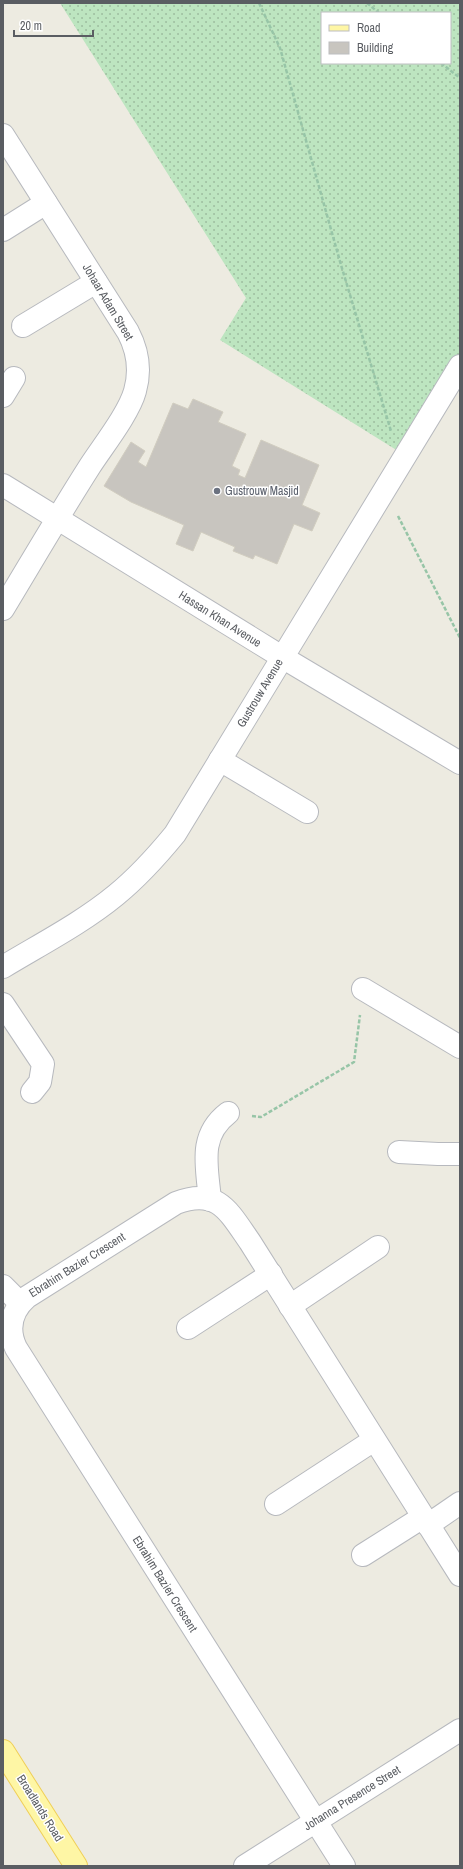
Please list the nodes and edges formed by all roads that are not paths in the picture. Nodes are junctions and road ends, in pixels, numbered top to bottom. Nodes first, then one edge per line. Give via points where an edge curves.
1 (3, 135) edge
2 (46, 203) junction
3 (3, 230) edge
4 (96, 282) junction
5 (23, 326) dead end
6 (460, 366) edge
7 (3, 484) edge
8 (57, 518) junction
9 (3, 609) edge
10 (282, 658) junction
11 (220, 760) junction
12 (460, 763) edge
13 (307, 812) dead end
14 (3, 967) edge
15 (363, 989) road end
16 (3, 1004) edge
17 (460, 1047) edge
18 (32, 1092) dead end
19 (228, 1113) road end
20 (399, 1152) dead end
21 (460, 1154) edge
22 (210, 1200) junction
23 (378, 1247) dead end
24 (271, 1274) junction
25 (3, 1286) edge
26 (20, 1303) junction
27 (290, 1306) junction
28 (188, 1328) dead end
29 (374, 1440) junction
30 (460, 1503) edge
31 (276, 1504) dead end
32 (426, 1521) junction
33 (363, 1555) dead end
34 (460, 1575) edge
35 (460, 1730) edge
36 (3, 1751) edge
37 (315, 1821) junction
38 (76, 1866) edge
39 (245, 1866) edge
40 (344, 1866) edge

1 - 2 street, Johaar Adam Street
2 - 3 street
2 - 4 street, Johaar Adam Street
4 - 5 street
4 - 8 street, Johaar Adam Street via 134,343 139,368 138,380 130,404
6 - 10 street, Gustrouw Avenue
7 - 8 street, Hassan Khan Avenue
8 - 9 street, Johaar Adam Street
8 - 10 street, Hassan Khan Avenue
10 - 11 street, Gustrouw Avenue
10 - 12 street, Hassan Khan Avenue
11 - 13 street
11 - 14 street, Gustrouw Avenue via 175,834 137,877 92,913
15 - 17 street
16 - 18 street via 43,1064 40,1082
19 - 22 street via 217,1121 209,1134 206,1155
20 - 21 street
22 - 24 street, Ebrahim Bazier Crescent via 226,1209
22 - 26 street, Ebrahim Bazier Crescent via 187,1199 176,1203
23 - 27 street
24 - 27 street, Ebrahim Bazier Crescent
24 - 28 street
25 - 26 street
26 - 37 street, Ebrahim Bazier Crescent via 11,1323 11,1336 16,1348
27 - 29 street, Ebrahim Bazier Crescent
29 - 31 street
29 - 32 street, Ebrahim Bazier Crescent
30 - 32 street
32 - 33 street
32 - 34 street, Ebrahim Bazier Crescent
35 - 37 street, Johanna Presence Street
36 - 38 main road, Broadlands Road
37 - 39 street, Johanna Presence Street
37 - 40 street, Ebrahim Bazier Crescent

